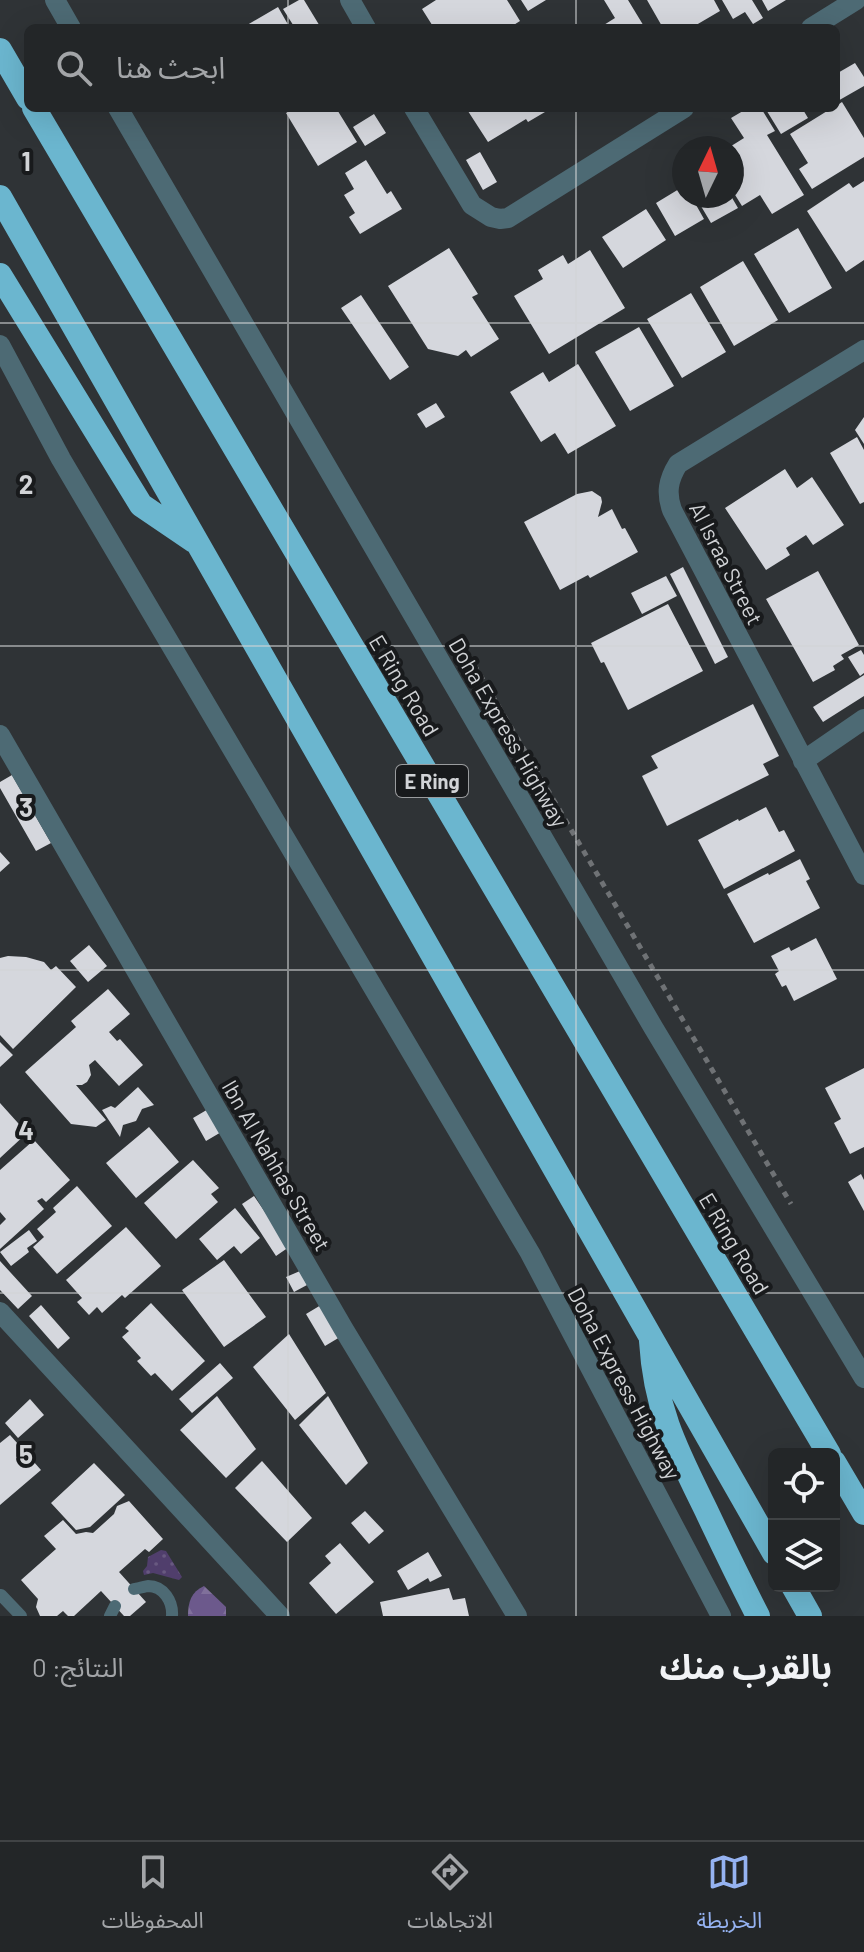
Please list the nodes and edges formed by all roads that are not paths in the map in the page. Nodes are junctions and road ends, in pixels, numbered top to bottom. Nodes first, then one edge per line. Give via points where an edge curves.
1 (55, 0) edge
2 (856, 0) edge
3 (353, 1) edge
4 (69, 24) edge
5 (364, 24) edge
6 (817, 24) edge
7 (0, 50) edge
8 (24, 91) edge
9 (36, 112) edge
10 (120, 112) edge
11 (416, 112) edge
12 (678, 112) edge
13 (0, 197) edge
14 (0, 275) edge
15 (0, 345) edge
16 (864, 350) edge
17 (200, 546) junction
18 (864, 719) edge
19 (0, 735) edge
20 (803, 761) junction
21 (864, 875) edge
22 (0, 1312) edge
23 (651, 1335) junction
24 (864, 1378) edge
25 (825, 1448) edge
26 (840, 1472) edge
27 (864, 1513) edge
28 (768, 1542) edge
29 (134, 1589) dead end
30 (796, 1592) edge
31 (1, 1595) edge
32 (21, 1616) edge
33 (172, 1616) edge
34 (280, 1616) edge
35 (517, 1616) edge
36 (721, 1616) edge
37 (758, 1616) edge
38 (810, 1616) edge

1 - 4 street
2 - 6 street
3 - 5 street
7 - 8 highway
9 - 25 highway, E Ring Road / E Ring
10 - 24 street, Doha Express Highway via 653,1027
11 - 12 street via 472,205 500,219
13 - 17 highway
14 - 17 highway via 141,505
15 - 36 street, Doha Express Highway via 61,459 530,1253
16 - 20 street, Al Israa Street via 678,464 668,486 672,510
17 - 23 highway
18 - 20 street
19 - 35 street, Ibn Al Nahhas Street via 343,1328
20 - 21 street, Al Israa Street
22 - 34 street
23 - 28 highway
23 - 37 highway via 666,1424
26 - 27 highway
29 - 33 lane via 158,1588 171,1602
30 - 38 highway
31 - 32 lane

